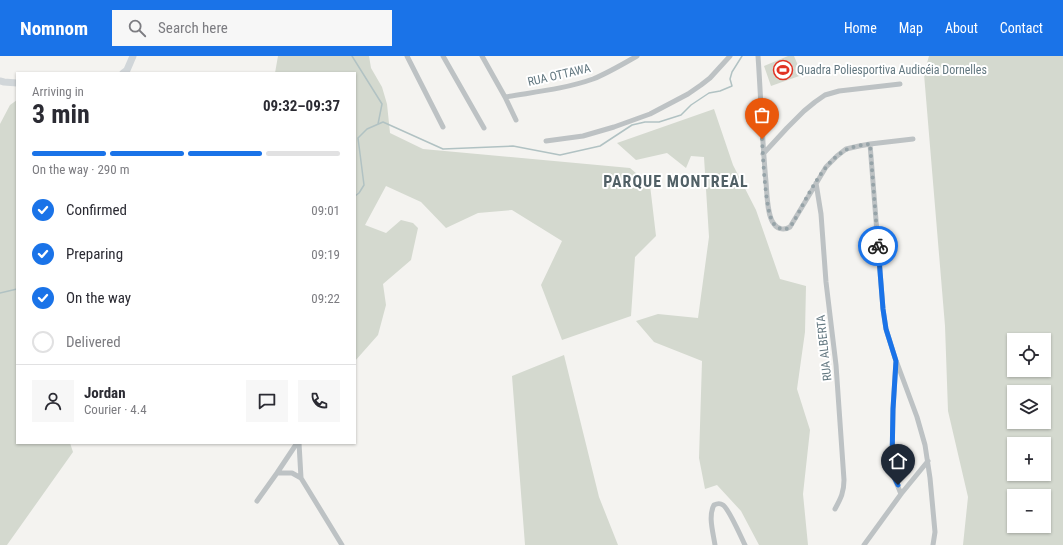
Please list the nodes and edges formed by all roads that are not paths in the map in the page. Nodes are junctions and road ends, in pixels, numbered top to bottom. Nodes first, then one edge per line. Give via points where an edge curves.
1 (133, 56) edge
2 (407, 56) edge
3 (443, 56) edge
4 (482, 56) edge
5 (637, 56) edge
6 (730, 56) edge
7 (762, 56) edge
8 (758, 58) edge
9 (124, 72) edge
10 (0, 80) edge
11 (16, 83) edge
12 (900, 84) dead end
13 (505, 97) junction
14 (516, 120) dead end
15 (443, 127) dead end
16 (484, 128) dead end
17 (913, 139) dead end
18 (546, 141) dead end
19 (870, 144) junction
20 (763, 154) junction
21 (816, 183) junction
22 (896, 361) junction
23 (297, 444) edge
24 (298, 444) edge
25 (928, 462) junction
26 (277, 473) junction
27 (301, 478) junction
28 (901, 494) junction
29 (257, 501) dead end
30 (835, 509) dead end
31 (342, 545) edge
32 (715, 545) edge
33 (745, 545) edge
34 (864, 545) edge
35 (933, 545) edge

1 - 9 main road
2 - 15 street
3 - 16 street
4 - 13 street
5 - 13 street, RUA OTTAWA via 608,72 577,84
6 - 18 street via 701,85 650,114 583,136
7 - 8 street
8 - 20 street
10 - 11 main road
12 - 20 street via 825,95 804,111
13 - 14 street
17 - 19 street
19 - 21 street via 846,150 837,156
19 - 22 street via 883,309
20 - 21 street via 768,205 774,224 780,228 790,227
21 - 30 street, RUA ALBERTA via 836,366 844,480 842,496
22 - 25 street via 917,417
22 - 28 street via 892,462 894,477
23 - 26 street
24 - 27 street
25 - 28 street
25 - 35 street via 935,532
26 - 27 street via 292,473
26 - 29 street
27 - 31 street
28 - 34 street
32 - 33 street via 712,509 714,504 719,503 727,510

